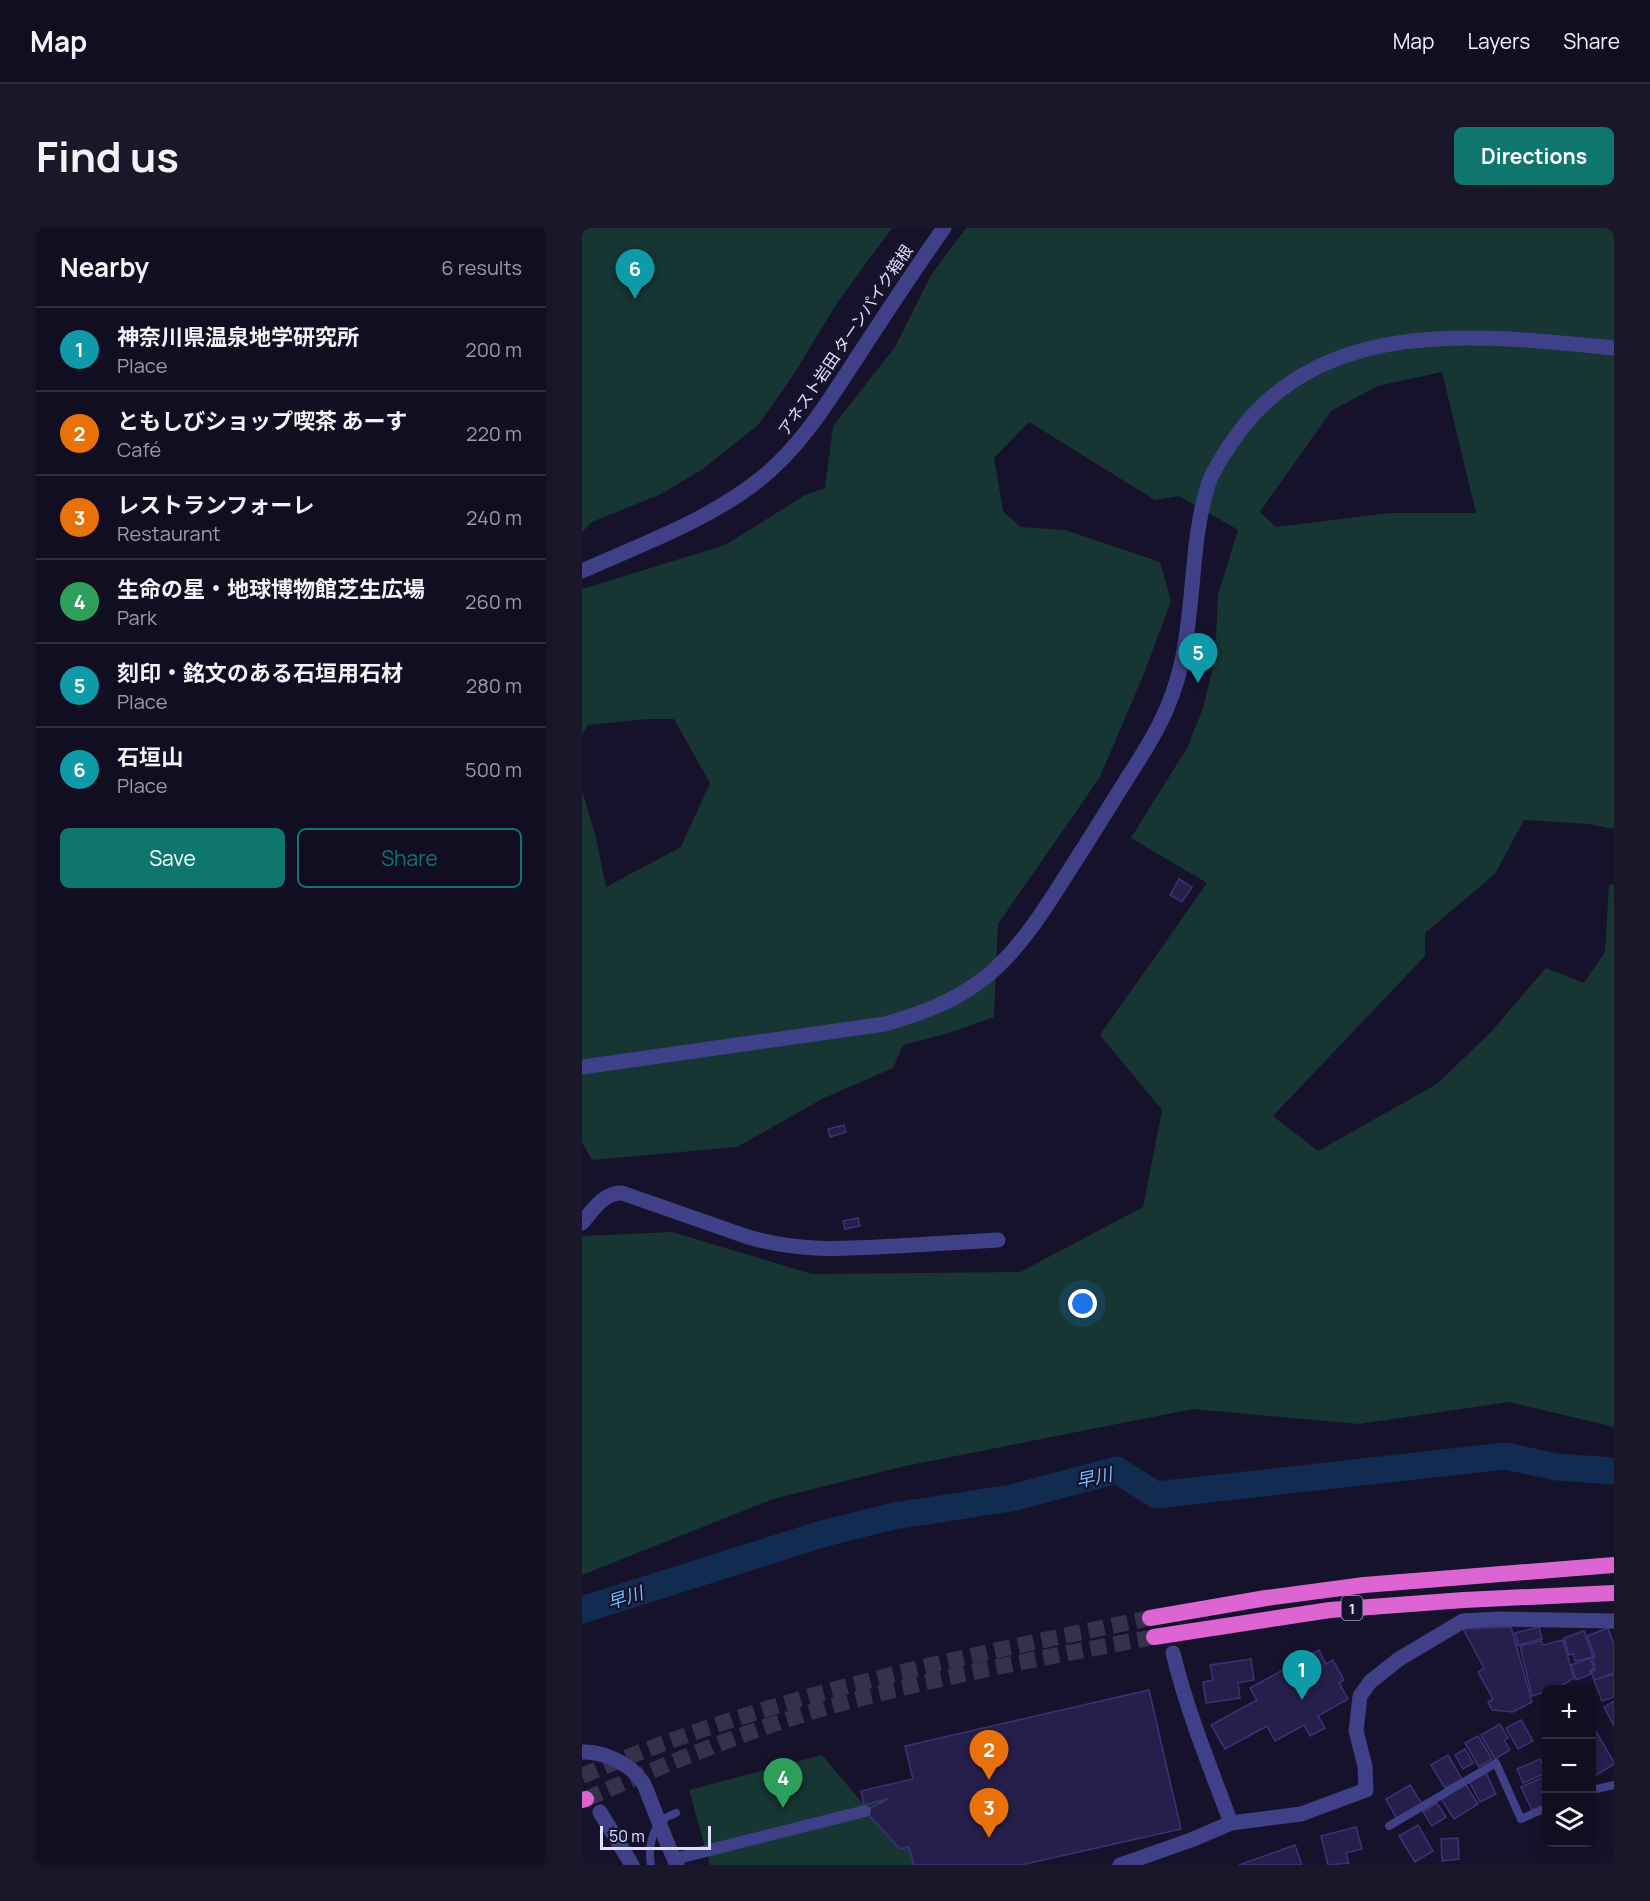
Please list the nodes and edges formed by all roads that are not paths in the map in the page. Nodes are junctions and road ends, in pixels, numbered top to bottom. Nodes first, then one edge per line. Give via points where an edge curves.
1 (944, 228) edge
2 (1614, 348) edge
3 (582, 571) edge
4 (582, 1067) edge
5 (582, 1223) edge
6 (998, 1240) dead end
7 (1614, 1565) edge
8 (1614, 1573) edge
9 (1485, 1575) junction
10 (1614, 1593) edge
11 (1552, 1596) junction
12 (1614, 1599) edge
13 (1150, 1618) tunnel mouth
14 (1614, 1621) edge
15 (1154, 1637) tunnel mouth
16 (1173, 1653) dead end
17 (582, 1752) edge
18 (1614, 1785) edge
19 (1596, 1789) edge
20 (1542, 1810) edge
21 (865, 1811) dead end
22 (600, 1812) dead end
23 (676, 1813) dead end
24 (1231, 1823) junction
25 (1389, 1826) dead end
26 (673, 1856) edge
27 (632, 1865) edge
28 (651, 1865) edge
29 (1120, 1865) edge

1 - 3 street, アネスト岩田 ターンパイク箱根 via 817,418 789,452 759,480 714,510
2 - 4 street via 1490,337 1405,342 1333,359 1282,387 1255,411 1232,440 1209,482 1197,529 1182,664 1169,708 1089,839 1010,955 949,1001 885,1024
5 - 6 street via 608,1195 622,1193 748,1237 805,1249
7 - 9 highway, 1
8 - 9 highway, 1
9 - 13 highway, 1 via 1364,1585
10 - 11 highway, 1
11 - 12 highway, 1
11 - 15 highway, 1 via 1330,1610
14 - 24 street via 1463,1621 1399,1659 1370,1682 1360,1696 1356,1731 1365,1766 1366,1790 1301,1814
16 - 24 street via 1180,1684
17 - 26 street, bridge via 609,1757 641,1780
18 - 19 lane
20 - 25 lane via 1521,1819 1496,1763
21 - 26 street
22 - 27 street
23 - 28 lane via 662,1820 653,1835
24 - 29 street

